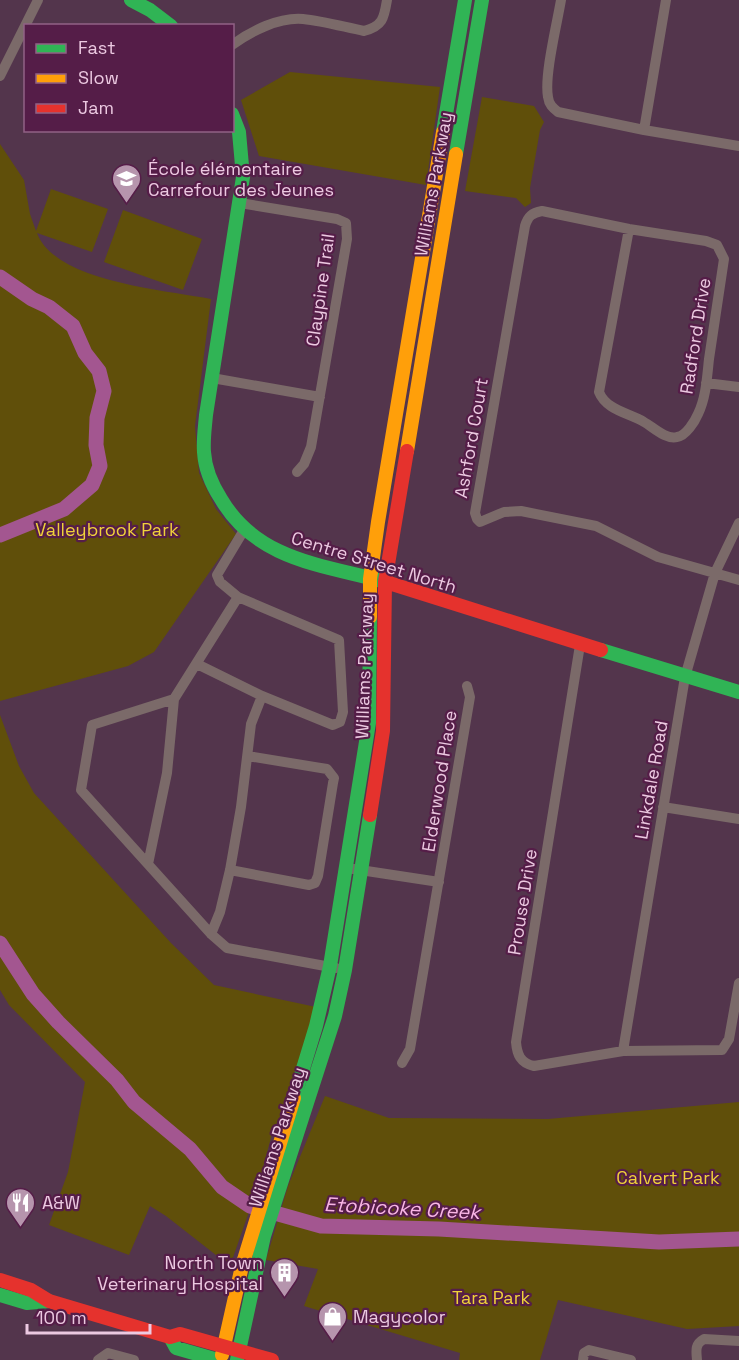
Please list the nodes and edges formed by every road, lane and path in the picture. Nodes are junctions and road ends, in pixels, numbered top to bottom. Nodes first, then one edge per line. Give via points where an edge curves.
1 (38, 0) edge
2 (131, 0) edge
3 (387, 0) edge
4 (465, 0) edge
5 (482, 0) edge
6 (561, 0) edge
7 (666, 0) edge
8 (168, 24) edge
9 (234, 44) edge
10 (5, 54) edge
11 (0, 76) edge
12 (234, 119) edge
13 (645, 130) junction
14 (739, 146) edge
15 (240, 203) junction
16 (629, 229) junction
17 (212, 378) junction
18 (706, 383) junction
19 (739, 387) edge
20 (321, 397) junction
21 (297, 472) dead end
22 (739, 523) edge
23 (244, 530) junction
24 (716, 573) junction
25 (370, 579) junction
26 (739, 580) edge
27 (385, 582) junction
28 (238, 597) junction
29 (580, 645) junction
30 (197, 664) junction
31 (685, 677) junction
32 (467, 686) dead end
33 (739, 692) edge
34 (262, 696) junction
35 (174, 699) junction
36 (248, 756) junction
37 (663, 807) junction
38 (739, 819) edge
39 (148, 864) junction
40 (354, 869) junction
41 (230, 870) junction
42 (439, 882) junction
43 (211, 934) junction
44 (330, 966) junction
45 (345, 970) junction
46 (739, 983) edge
47 (623, 1051) junction
48 (402, 1063) dead end
49 (271, 1191) junction
50 (258, 1232) junction
51 (0, 1280) edge
52 (0, 1295) edge
53 (49, 1301) junction
54 (739, 1341) edge
55 (221, 1355) edge
56 (238, 1355) edge
57 (98, 1360) edge
58 (134, 1360) edge
59 (272, 1360) edge
60 (583, 1360) edge
61 (631, 1360) edge
62 (697, 1360) edge

1 - 10 street
2 - 8 main road
3 - 9 street via 377,27 364,31 302,19 256,30
4 - 25 main road, Williams Parkway
5 - 27 main road, Williams Parkway
6 - 13 street via 547,83 551,107 558,112
7 - 13 street
10 - 11 street
12 - 15 main road, Centre Street North via 242,157
13 - 14 street
15 - 17 main road, Centre Street North
15 - 20 street, Claypine Trail via 346,223 347,239
16 - 18 street, Radford Drive via 706,241 721,251 724,259
16 - 18 street, Radford Drive via 600,392 602,399 676,438 687,431 698,413
16 - 24 street, Ashford Court via 542,211 532,213 527,220 475,513 480,522 504,512 521,511 596,525 658,557
17 - 20 street
17 - 23 main road, Centre Street North via 204,435 205,463 220,498
18 - 19 street
20 - 21 street, Claypine Trail via 311,447
22 - 24 street, Linkdale Road
23 - 25 main road, Centre Street North via 287,556
23 - 28 street via 217,575
24 - 26 street
24 - 31 street, Linkdale Road
25 - 27 main road, Centre Street North
25 - 40 main road, Williams Parkway via 369,723
27 - 29 main road, Centre Street North
27 - 40 main road, Williams Parkway via 383,731
28 - 30 street
28 - 34 street via 339,640 343,712 340,722 333,725
29 - 31 main road, Centre Street North
29 - 47 street, Prouse Drive via 516,1042 520,1059 534,1066
30 - 34 street
30 - 35 street
31 - 33 main road, Centre Street North
31 - 37 street, Linkdale Road
32 - 42 street, Elderwood Place via 470,697
34 - 36 street via 251,724
35 - 39 street via 166,773
35 - 39 street via 92,725 81,790
36 - 41 street
36 - 41 street via 327,769 334,778 315,883
37 - 38 street
37 - 47 street, Linkdale Road
39 - 43 street
40 - 42 street
40 - 44 main road, Williams Parkway
40 - 45 main road, Williams Parkway
41 - 43 street
42 - 48 street, Elderwood Place via 411,1049
43 - 44 street via 227,948
44 - 45 street
44 - 49 main road, Williams Parkway
45 - 49 main road, Williams Parkway via 335,1016
46 - 47 street via 729,1039 722,1050
49 - 50 main road, Williams Parkway
50 - 55 main road, Williams Parkway via 238,1281
50 - 56 main road, Williams Parkway
51 - 53 main road via 31,1290
52 - 53 main road via 27,1303
53 - 55 main road via 170,1337 176,1348
54 - 62 street via 699,1342
55 - 56 main road
56 - 59 main road
57 - 58 street via 108,1353
60 - 61 street via 589,1350

